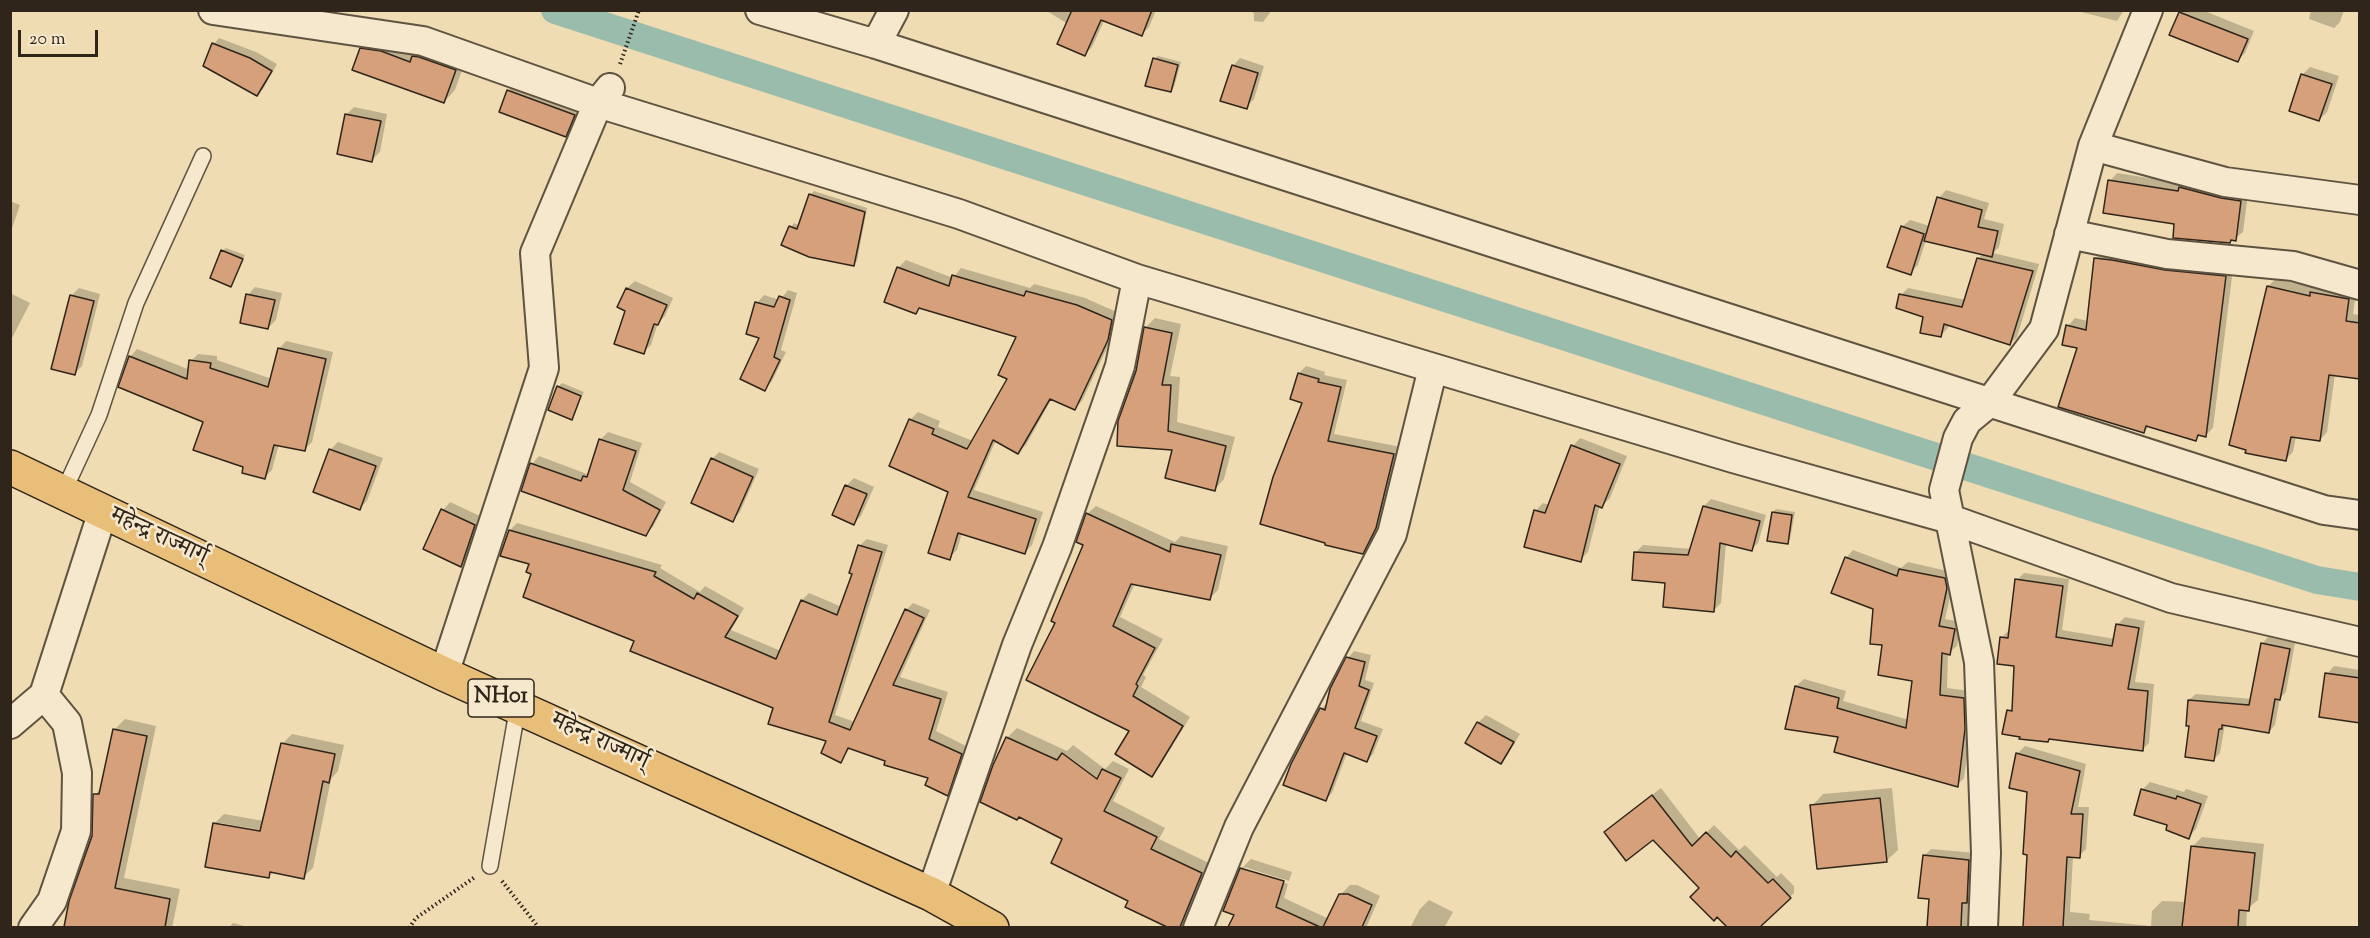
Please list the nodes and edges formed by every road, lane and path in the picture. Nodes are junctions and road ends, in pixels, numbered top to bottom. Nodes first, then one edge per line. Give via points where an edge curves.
1 (213, 10) edge
2 (639, 10) edge
3 (760, 10) edge
4 (894, 10) edge
5 (2148, 10) edge
6 (876, 44) junction
7 (604, 95) junction
8 (2093, 146) junction
9 (203, 156) dead end
10 (2360, 200) edge
11 (2069, 234) junction
12 (1137, 279) junction
13 (2360, 285) edge
14 (1433, 368) junction
15 (1990, 402) junction
16 (10, 467) edge
17 (63, 493) junction
18 (103, 512) junction
19 (2360, 515) edge
20 (1950, 519) junction
21 (2360, 642) edge
22 (444, 674) junction
23 (44, 694) junction
24 (518, 706) junction
25 (10, 724) edge
26 (490, 866) junction
27 (930, 894) junction
28 (33, 927) edge
29 (409, 927) edge
30 (539, 927) edge
31 (992, 927) edge
32 (1198, 927) edge
33 (1983, 927) edge

1 - 7 street via 423,41
2 - 7 path
3 - 6 street
4 - 6 street
5 - 8 street
6 - 15 street
7 - 12 street via 959,214
7 - 22 street via 535,253 544,368
8 - 10 street via 2225,182
8 - 11 street
9 - 17 lane via 136,303 99,415
11 - 13 street via 2167,254 2293,266
11 - 15 street via 2044,330
12 - 14 street
12 - 27 street via 1120,366
14 - 20 street
14 - 32 street via 1392,534 1239,827
15 - 19 street via 2324,510
15 - 20 street via 1967,421 1958,438 1944,490
16 - 17 highway, महेन्द्र राज्मार्ग् / NH01
17 - 18 highway, महेन्द्र राज्मार्ग् / NH01
18 - 22 highway, महेन्द्र राज्मार्ग् / NH01
18 - 23 street
20 - 21 street via 2171,598
20 - 33 street via 1979,662 1986,853
22 - 24 highway, महेन्द्र राज्मार्ग् / NH01
23 - 25 street
23 - 28 street via 67,723 77,773 76,831 52,901
24 - 26 lane
24 - 27 highway, महेन्द्र राज्मार्ग् / NH01
26 - 29 path
26 - 30 path
27 - 31 highway, महेन्द्र राज्मार्ग् / NH01

